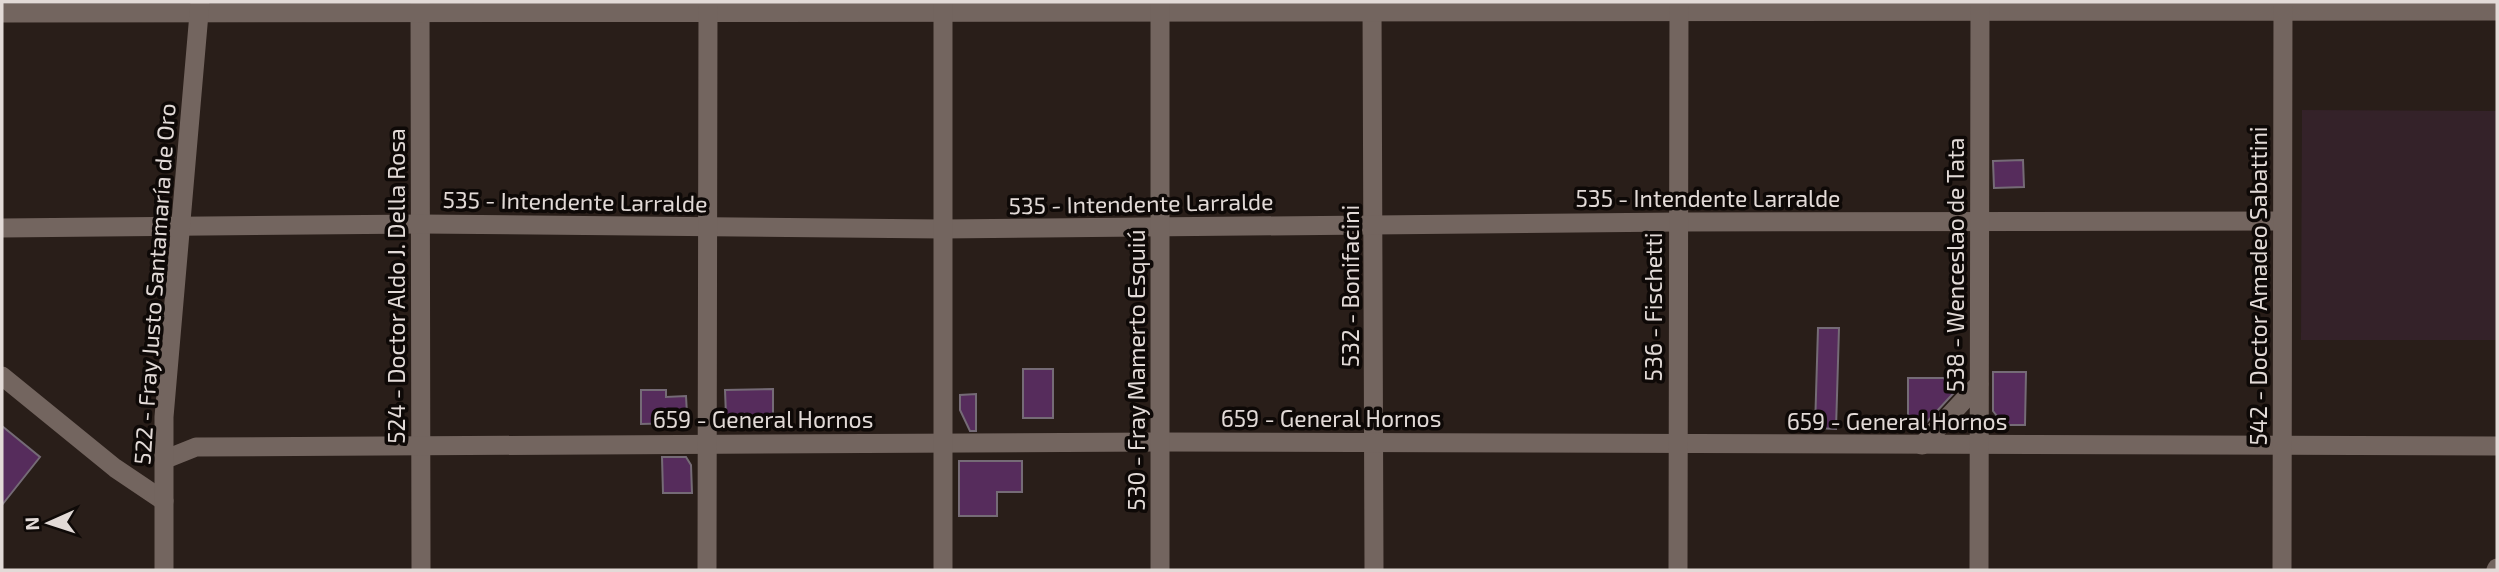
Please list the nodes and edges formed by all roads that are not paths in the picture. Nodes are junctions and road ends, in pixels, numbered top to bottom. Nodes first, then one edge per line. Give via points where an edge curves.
1 (1160, 6) edge
2 (1373, 6) edge
3 (1679, 6) edge
4 (199, 7) edge
5 (708, 7) edge
6 (943, 7) edge
7 (1980, 7) edge
8 (2283, 7) edge
9 (420, 8) edge
10 (2497, 11) edge
11 (2, 13) edge
12 (2281, 221) junction
13 (1679, 222) junction
14 (1979, 222) junction
15 (421, 224) junction
16 (1374, 225) junction
17 (179, 227) junction
18 (706, 227) junction
19 (1162, 227) junction
20 (2, 228) edge
21 (942, 229) junction
22 (2, 376) edge
23 (1979, 384) junction
24 (1160, 442) junction
25 (1375, 442) junction
26 (707, 443) junction
27 (943, 443) junction
28 (421, 444) junction
29 (2282, 444) junction
30 (1677, 445) junction
31 (1922, 445) junction
32 (1979, 445) junction
33 (2497, 446) edge
34 (166, 459) junction
35 (164, 501) junction
36 (164, 570) edge
37 (421, 570) edge
38 (707, 570) edge
39 (943, 570) edge
40 (1160, 570) edge
41 (1374, 570) edge
42 (1678, 570) edge
43 (1979, 570) edge
44 (2282, 570) edge

1 - 2 street
1 - 6 street
1 - 19 street, 530 - Fray Mamerto Esquiú
2 - 3 street
2 - 16 street, 532 - Bonifacini
3 - 7 street
3 - 13 street, 536 - Fischetti
4 - 9 street
4 - 11 street
4 - 17 street, 522 - Fray Justo Santamaría de Oro
5 - 6 street
5 - 9 street
5 - 18 street
6 - 21 street
7 - 8 street
7 - 14 street, 538 - Wenceslao de Tata
8 - 10 street
8 - 12 street, 542 - Doctor Amadeo Sabattini
9 - 15 street, 524 - Doctor Aldo J. Della Rosa
12 - 14 street, 535 - Intendente Larralde
12 - 29 street, 542 - Doctor Amadeo Sabattini
13 - 14 street, 535 - Intendente Larralde
13 - 16 street, 535 - Intendente Larralde
13 - 30 street, 536 - Fischetti
14 - 23 street, 538 - Wenceslao de Tata
15 - 17 street, 535 - Intendente Larralde
15 - 18 street, 535 - Intendente Larralde
15 - 28 street, 524 - Doctor Aldo J. Della Rosa
16 - 19 street, 535 - Intendente Larralde
16 - 25 street, 532 - Bonifacini
17 - 20 street, 535 - Intendente Larralde
17 - 34 street, 522 - Fray Justo Santamaría de Oro via 164,417
18 - 21 street, 535 - Intendente Larralde
18 - 26 street
19 - 21 street, 535 - Intendente Larralde
19 - 24 street, 530 - Fray Mamerto Esquiú
21 - 27 street
22 - 35 street via 115,468
23 - 31 street
23 - 32 street, 538 - Wenceslao de Tata
24 - 25 street, 659 - General Hornos
24 - 27 street, 659 - General Hornos
24 - 40 street, 530 - Fray Mamerto Esquiú
25 - 30 street, 659 - General Hornos
25 - 41 street, 532 - Bonifacini
26 - 27 street, 659 - General Hornos
26 - 28 street, 659 - General Hornos
26 - 38 street
27 - 39 street
28 - 34 street, 659 - General Hornos via 196,447
28 - 37 street, 524 - Doctor Aldo J. Della Rosa
29 - 32 street, 659 - General Hornos
29 - 33 street, 659 - General Hornos
29 - 44 street, 542 - Doctor Amadeo Sabattini
30 - 31 street, 659 - General Hornos
30 - 42 street, 536 - Fischetti
31 - 32 street, 659 - General Hornos
32 - 43 street, 538 - Wenceslao de Tata
34 - 35 street, 522 - Fray Justo Santamaría de Oro
35 - 36 street, 522 - Fray Justo Santamaría de Oro

